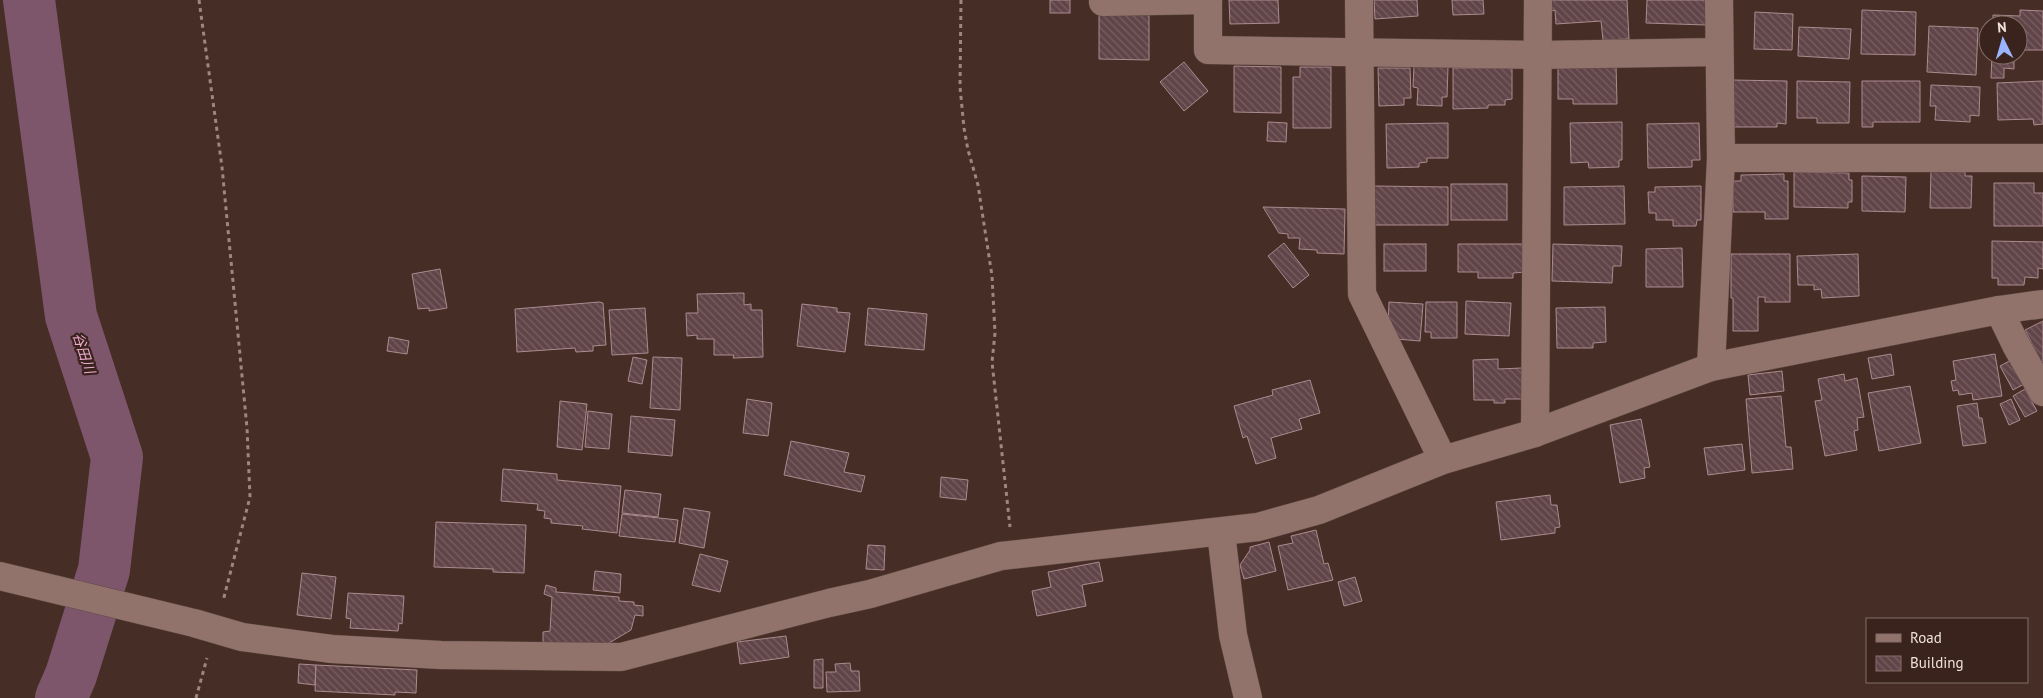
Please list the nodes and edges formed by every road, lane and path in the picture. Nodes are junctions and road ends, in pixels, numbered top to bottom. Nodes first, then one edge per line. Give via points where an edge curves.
1 (198, 0) edge
2 (961, 0) edge
3 (1208, 0) edge
4 (1359, 0) edge
5 (1538, 0) edge
6 (1719, 0) edge
7 (1103, 2) dead end
8 (1719, 52) junction
9 (1358, 54) junction
10 (1538, 55) junction
11 (1721, 158) junction
12 (2043, 158) edge
13 (2043, 304) edge
14 (2000, 310) junction
15 (1711, 367) junction
16 (2043, 392) edge
17 (1535, 433) junction
18 (1442, 460) junction
19 (1221, 532) junction
20 (1012, 555) junction
21 (0, 576) edge
22 (204, 626) junction
23 (196, 698) edge
24 (1248, 698) edge

1 - 22 path via 223,176 247,428 250,498
2 - 20 path via 960,87 964,128 978,185 992,276 992,362
3 - 7 street
3 - 9 street via 1208,50
4 - 9 street
5 - 10 street
6 - 8 street
8 - 10 street
8 - 11 street
9 - 10 street
9 - 18 street via 1362,294
10 - 17 street
11 - 12 street
11 - 15 street
13 - 14 street
14 - 15 street
14 - 16 street via 2016,346
15 - 17 street
17 - 18 street
18 - 19 street via 1319,510 1258,527
19 - 20 street
19 - 24 street via 1233,635
20 - 22 street via 621,658 441,655 332,649 242,637
21 - 22 street
22 - 23 path

